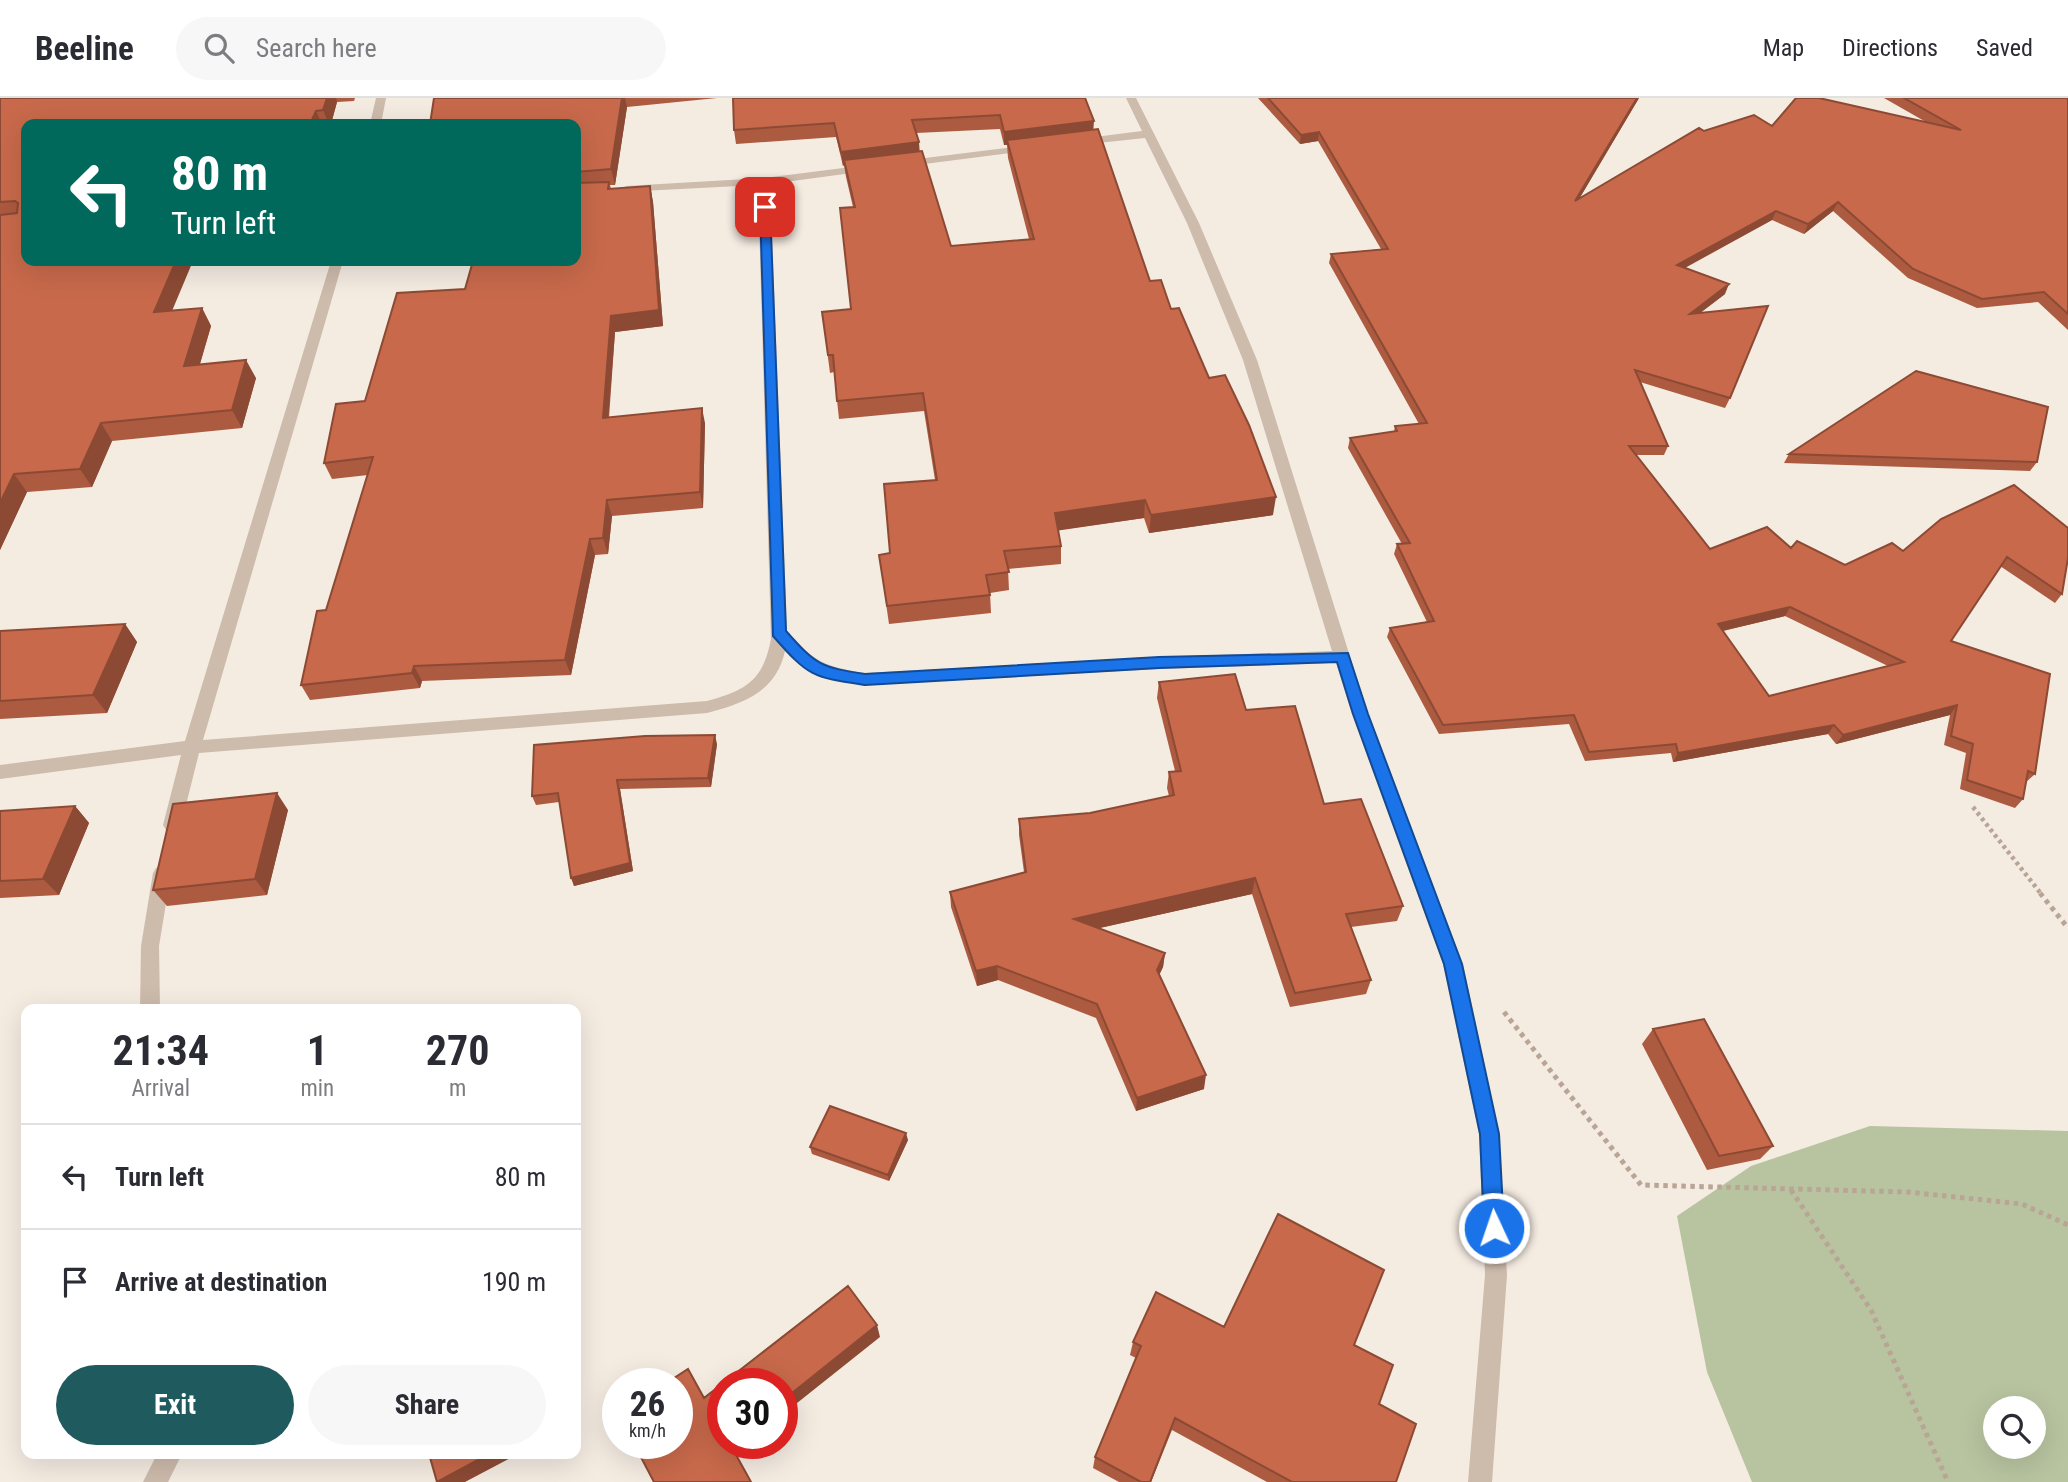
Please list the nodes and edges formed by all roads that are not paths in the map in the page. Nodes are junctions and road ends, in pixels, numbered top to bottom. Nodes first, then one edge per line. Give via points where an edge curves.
1 (381, 98) edge
2 (1131, 98) edge
3 (376, 119) edge
4 (1148, 134) junction
5 (1066, 144) edge
6 (1038, 147) edge
7 (888, 166) edge
8 (874, 167) edge
9 (764, 181) junction
10 (616, 191) edge
11 (336, 266) edge
12 (779, 632) junction
13 (1343, 657) junction
14 (192, 747) junction
15 (0, 772) edge
16 (150, 1004) edge
17 (167, 1459) edge
18 (155, 1482) edge
19 (1480, 1482) edge

1 - 3 street
2 - 4 street
4 - 5 street
4 - 13 street via 1193,223 1250,360
6 - 7 street
8 - 9 street
9 - 10 street
9 - 12 street
11 - 14 street
12 - 13 street via 806,664 824,673 865,679
12 - 14 street via 777,656 768,677 742,696 707,706
13 - 19 street via 1453,964 1489,1134 1496,1275
14 - 15 street
14 - 16 street via 154,909
17 - 18 street

